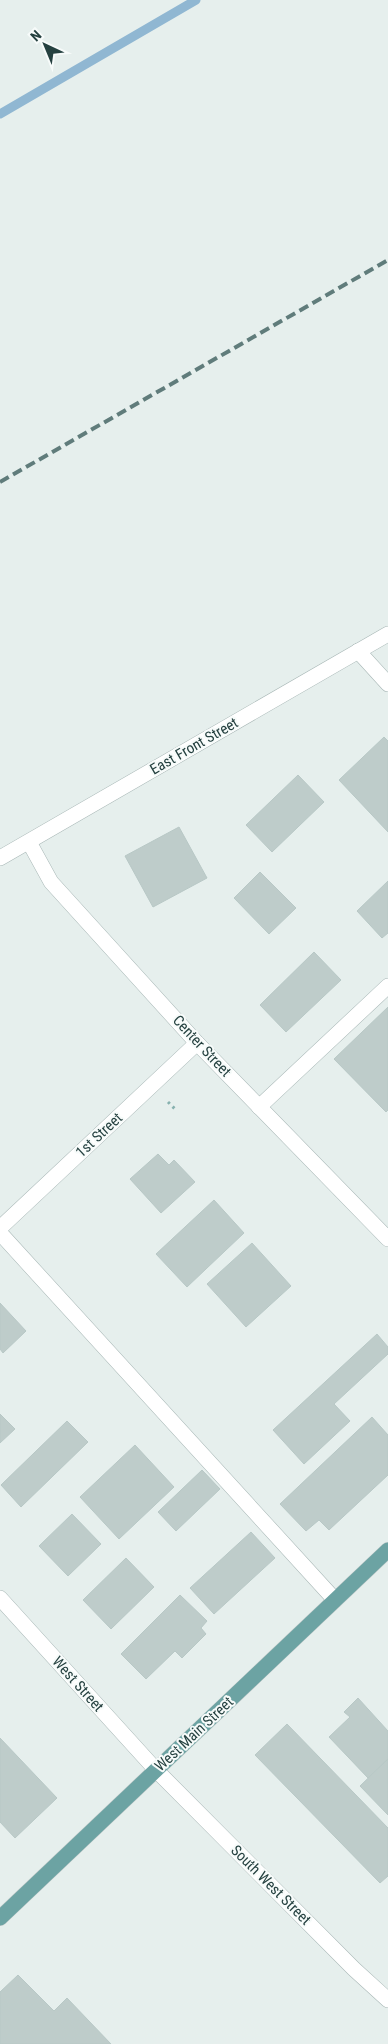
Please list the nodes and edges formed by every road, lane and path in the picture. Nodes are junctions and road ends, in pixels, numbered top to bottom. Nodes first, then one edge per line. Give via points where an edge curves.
1 (388, 634) edge
2 (358, 651) junction
3 (388, 684) edge
4 (29, 842) junction
5 (0, 858) edge
6 (388, 986) edge
7 (197, 1043) junction
8 (259, 1107) junction
9 (0, 1228) edge
10 (0, 1233) edge
11 (388, 1239) edge
12 (388, 1550) edge
13 (335, 1600) junction
14 (3, 1606) edge
15 (156, 1770) junction
16 (0, 1918) edge
17 (388, 2000) edge

1 - 2 street, East Front Street
2 - 3 street
2 - 4 street, East Front Street
4 - 5 street, East Front Street
4 - 7 street, Center Street via 51,882
6 - 8 street
7 - 8 street, Center Street
7 - 9 street, 1st Street
8 - 11 street, Center Street
10 - 13 street
12 - 13 main road, West Main Street
13 - 15 main road, West Main Street
14 - 15 street, West Street
15 - 16 main road, West Main Street
15 - 17 street, South West Street

